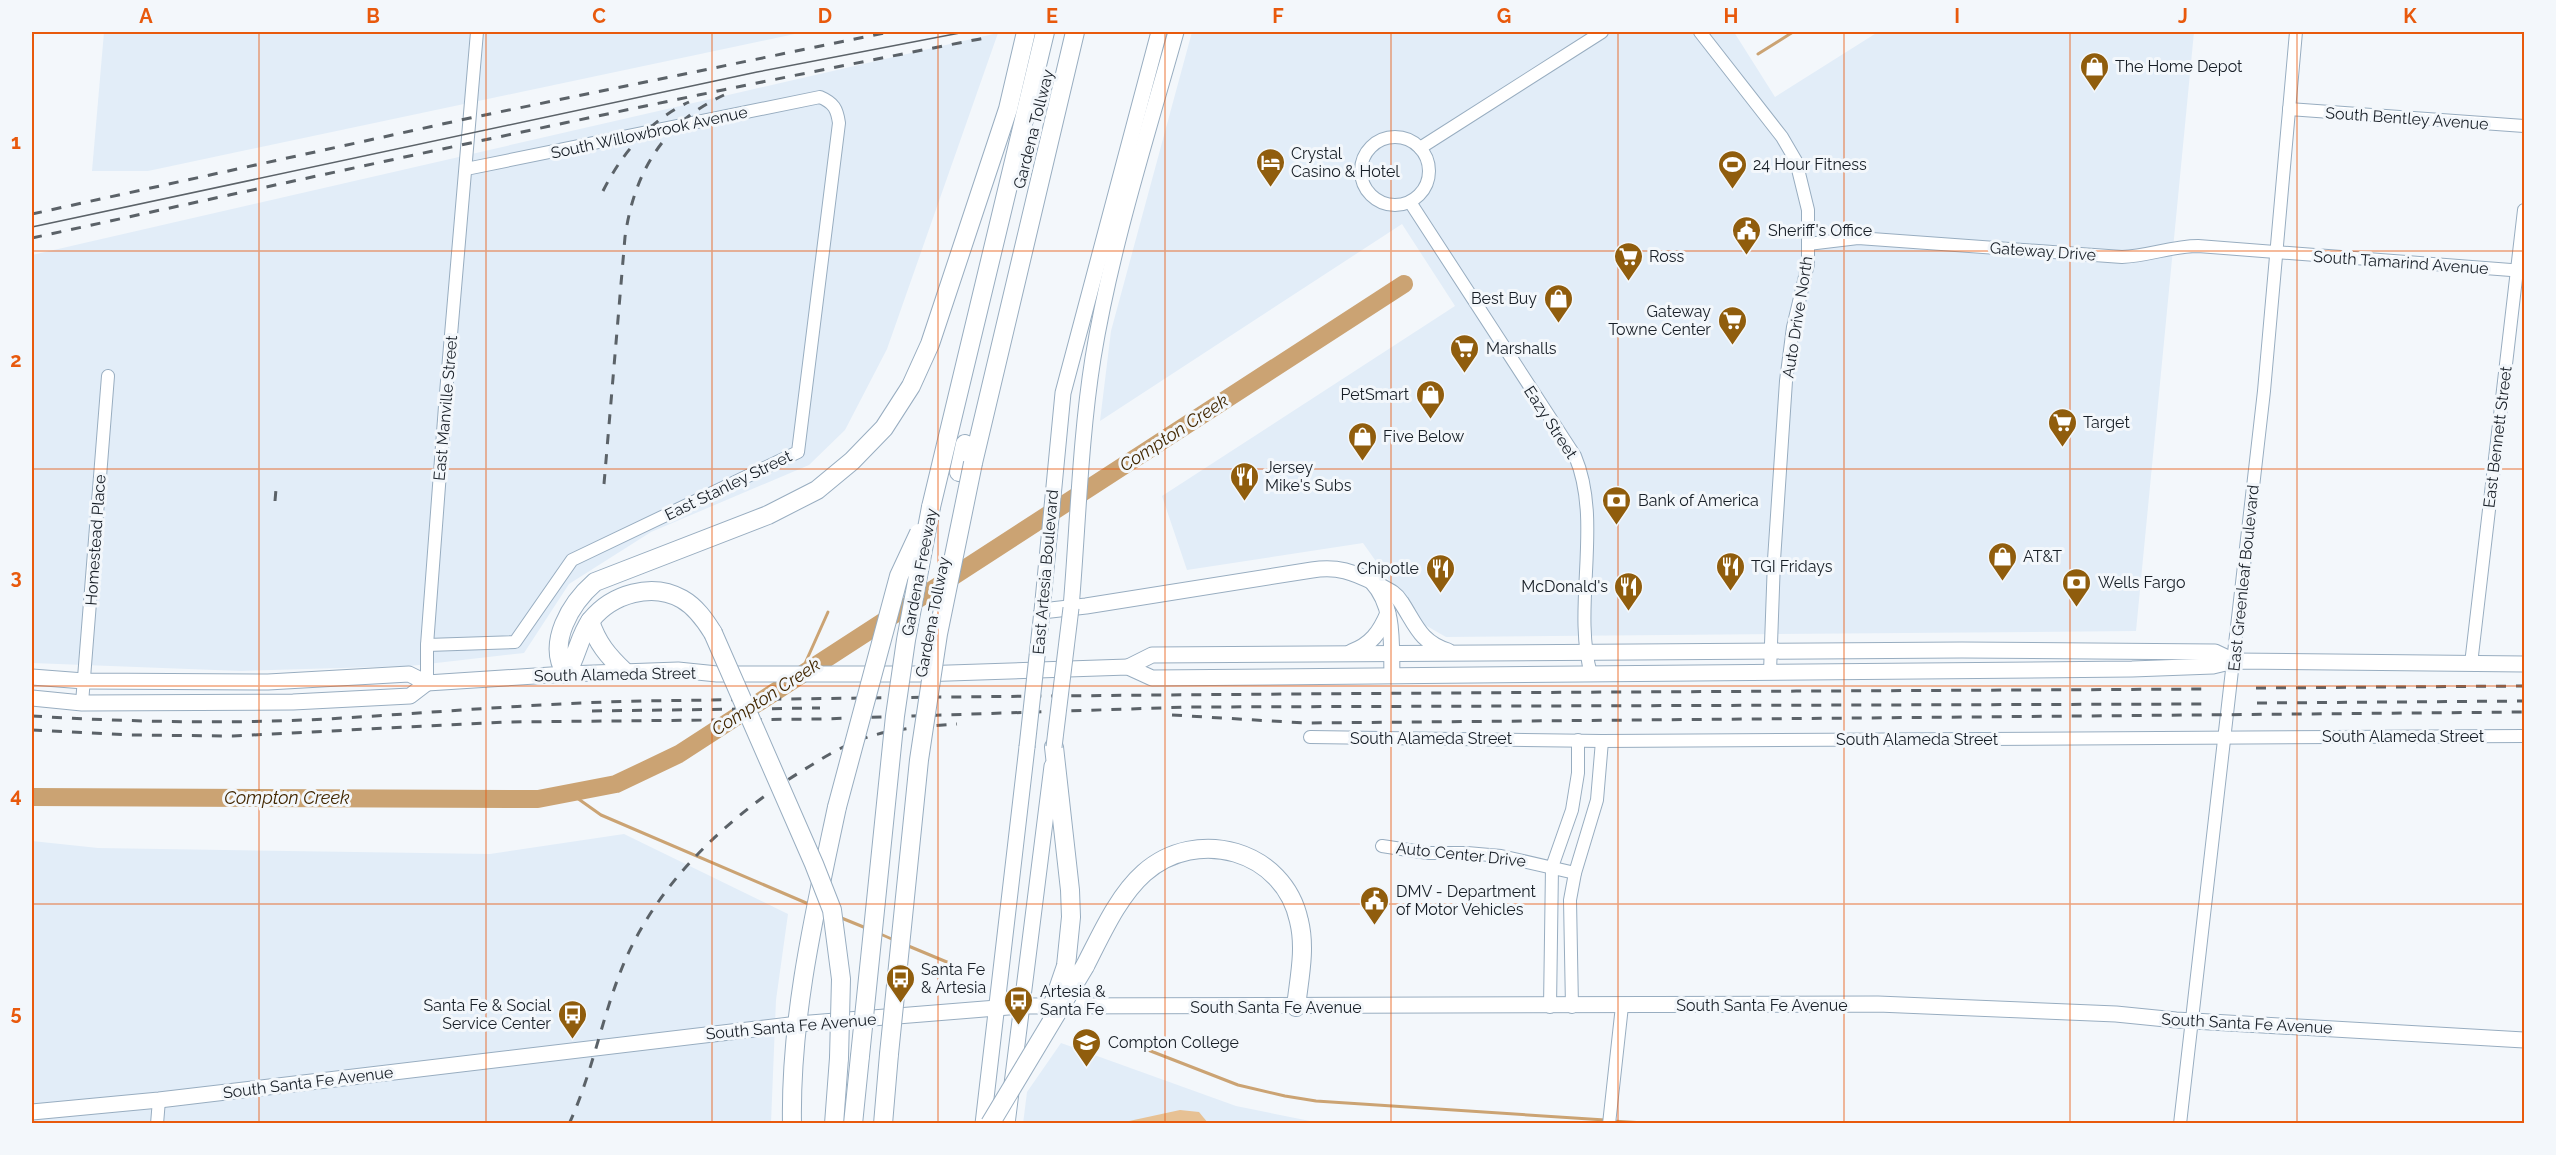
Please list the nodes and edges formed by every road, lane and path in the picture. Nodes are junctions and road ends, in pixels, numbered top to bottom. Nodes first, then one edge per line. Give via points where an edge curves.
1 (477, 32) edge
2 (1026, 32) edge
3 (1075, 32) edge
4 (1159, 32) edge
5 (1176, 32) edge
6 (1602, 32) edge
7 (1700, 32) edge
8 (2296, 32) edge
9 (1053, 41) edge
10 (831, 102) joint
11 (1138, 108) junction
12 (2289, 109) junction
13 (1154, 111) junction
14 (2524, 126) edge
15 (1420, 148) junction
16 (466, 170) junction
17 (1410, 202) junction
18 (2524, 210) edge
19 (1808, 244) junction
20 (2277, 254) junction
21 (2521, 271) edge
22 (1090, 288) junction
23 (1106, 291) junction
24 (108, 376) dead end
25 (931, 507) junction
26 (1372, 582) junction
27 (1078, 607) junction
28 (1042, 611) junction
29 (1388, 613) junction
30 (590, 621) junction
31 (427, 645) junction
32 (1772, 652) junction
33 (1345, 654) junction
34 (1392, 654) junction
35 (1457, 654) junction
36 (1585, 654) junction
37 (2234, 661) junction
38 (2471, 664) junction
39 (2524, 664) edge
40 (1128, 667) junction
41 (625, 672) junction
42 (1770, 672) junction
43 (566, 674) junction
44 (1592, 674) junction
45 (1392, 675) junction
46 (32, 677) edge
47 (84, 681) junction
48 (426, 683) junction
49 (32, 698) edge
50 (82, 703) junction
51 (2225, 736) junction
52 (2524, 736) edge
53 (1310, 737) dead end
54 (1578, 740) junction
55 (1602, 741) junction
56 (1054, 747) junction
57 (1382, 846) dead end
58 (1552, 867) junction
59 (1575, 873) junction
60 (1022, 1006) junction
61 (1622, 1006) junction
62 (997, 1007) junction
63 (1296, 1007) junction
64 (1550, 1007) junction
65 (1572, 1007) junction
66 (2192, 1021) junction
67 (798, 1024) junction
68 (2524, 1040) edge
69 (1038, 1042) junction
70 (884, 1055) junction
71 (159, 1100) junction
72 (32, 1112) edge
73 (157, 1124) edge
74 (792, 1124) edge
75 (834, 1124) edge
76 (853, 1124) edge
77 (873, 1124) edge
78 (883, 1124) edge
79 (983, 1124) edge
80 (990, 1124) edge
81 (1007, 1124) edge
82 (1610, 1124) edge
83 (2180, 1124) edge

1 - 16 street, East Manville Street
2 - 43 highway via 1008,109 930,344 911,386 884,428 817,490 768,515 595,582 574,604 561,632 561,667
3 - 9 highway, Gardena Freeway
4 - 11 main road, East Artesia Boulevard
5 - 13 main road, East Artesia Boulevard
6 - 15 street
7 - 19 street, Auto Drive North via 1782,137 1796,161 1808,210
8 - 12 street, East Greenleaf Boulevard
9 - 25 highway, Gardena Freeway
9 - 70 highway, Gardena Freeway, bridge via 1053,123 966,468 938,634
10 - 16 street, South Willowbrook Avenue via 814,98
10 - 31 street, East Stanley Street via 839,123 798,452 572,560 515,642
11 - 13 main road
11 - 22 main road, East Artesia Boulevard
12 - 14 street, South Bentley Avenue
12 - 20 street, East Greenleaf Boulevard
13 - 23 main road, East Artesia Boulevard
15 - 17 street via 1427,159 1429,177 1421,194
15 - 17 street via 1402,137 1387,138 1374,144 1362,163 1362,178 1372,197 1391,205
16 - 31 street, East Manville Street
17 - 36 street, Eazy Street via 1581,470 1586,550
18 - 21 street, East Bennett Street
19 - 20 street, Gateway Drive via 1858,238 2122,256 2142,256 2184,246
19 - 32 street, Auto Drive North via 1808,264 1793,327 1786,381
20 - 21 street, South Tamarind Avenue
20 - 37 street, East Greenleaf Boulevard
21 - 38 street, East Bennett Street
22 - 23 main road
22 - 28 main road, East Artesia Boulevard via 1063,393
23 - 27 main road, East Artesia Boulevard via 1086,408
24 - 47 street, Homestead Place
25 - 67 highway, bridge via 899,576 837,807 811,931
25 - 76 highway, Gardena Freeway, bridge via 895,716
26 - 27 main road via 1352,571 1326,568
26 - 29 main road via 1380,590
26 - 35 main road via 1401,601 1423,637
27 - 28 main road
27 - 56 main road, East Artesia Boulevard, bridge
28 - 62 main road, East Artesia Boulevard, bridge
29 - 33 main road via 1373,639 1363,648
29 - 34 main road
30 - 41 highway via 602,649
30 - 43 highway
30 - 75 highway, bridge via 618,597 652,590 682,599 703,617 713,633 829,901 842,979
31 - 48 street, East Manville Street
32 - 36 main road, South Alameda Street
32 - 37 main road, South Alameda Street via 2123,649 2215,652
32 - 42 street, Auto Drive North
33 - 34 main road, South Alameda Street
33 - 40 main road, South Alameda Street via 1152,655
34 - 35 main road, South Alameda Street
34 - 45 main road
35 - 36 main road, South Alameda Street
36 - 44 street, Eazy Street
37 - 38 main road, South Alameda Street
37 - 42 main road, South Alameda Street via 2213,666 2132,669
37 - 51 street, East Greenleaf Boulevard
38 - 39 main road, South Alameda Street
40 - 41 main road, South Alameda Street, bridge via 919,674
40 - 45 main road, South Alameda Street via 1152,678
41 - 43 main road, South Alameda Street
42 - 44 main road, South Alameda Street
43 - 48 main road, South Alameda Street
44 - 45 main road, South Alameda Street
46 - 47 main road, South Alameda Street
47 - 48 main road, South Alameda Street via 268,682 409,674
47 - 50 street, Homestead Place
48 - 50 main road, South Alameda Street via 410,696 293,702
49 - 50 main road, South Alameda Street
51 - 52 street, South Alameda Street
51 - 55 street, South Alameda Street
51 - 66 street, East Greenleaf Boulevard
53 - 54 street, South Alameda Street
54 - 55 street, South Alameda Street
54 - 58 street via 1572,810
55 - 59 street via 1597,800
56 - 60 main road, East Artesia Boulevard
56 - 69 highway, bridge via 1071,917 1066,966
57 - 58 street, Auto Center Drive via 1428,853 1501,856
58 - 59 street, Auto Center Drive
58 - 64 street
59 - 65 street via 1570,900
60 - 62 main road, South Santa Fe Avenue
60 - 63 main road, South Santa Fe Avenue
60 - 81 main road, East Artesia Boulevard
61 - 65 main road, South Santa Fe Avenue
61 - 66 main road, South Santa Fe Avenue via 1878,1004
61 - 82 street
62 - 67 main road, South Santa Fe Avenue
62 - 79 main road, East Artesia Boulevard
63 - 64 main road, South Santa Fe Avenue
63 - 69 highway, bridge via 1302,958 1299,921 1286,889 1250,856 1201,848 1149,869 1128,892
64 - 65 main road, South Santa Fe Avenue
66 - 68 main road, South Santa Fe Avenue
66 - 83 street, East Greenleaf Boulevard
67 - 71 main road, South Santa Fe Avenue
67 - 74 highway
69 - 80 highway, bridge
70 - 77 highway
70 - 78 highway, Gardena Freeway
71 - 72 main road, South Santa Fe Avenue
71 - 73 street

